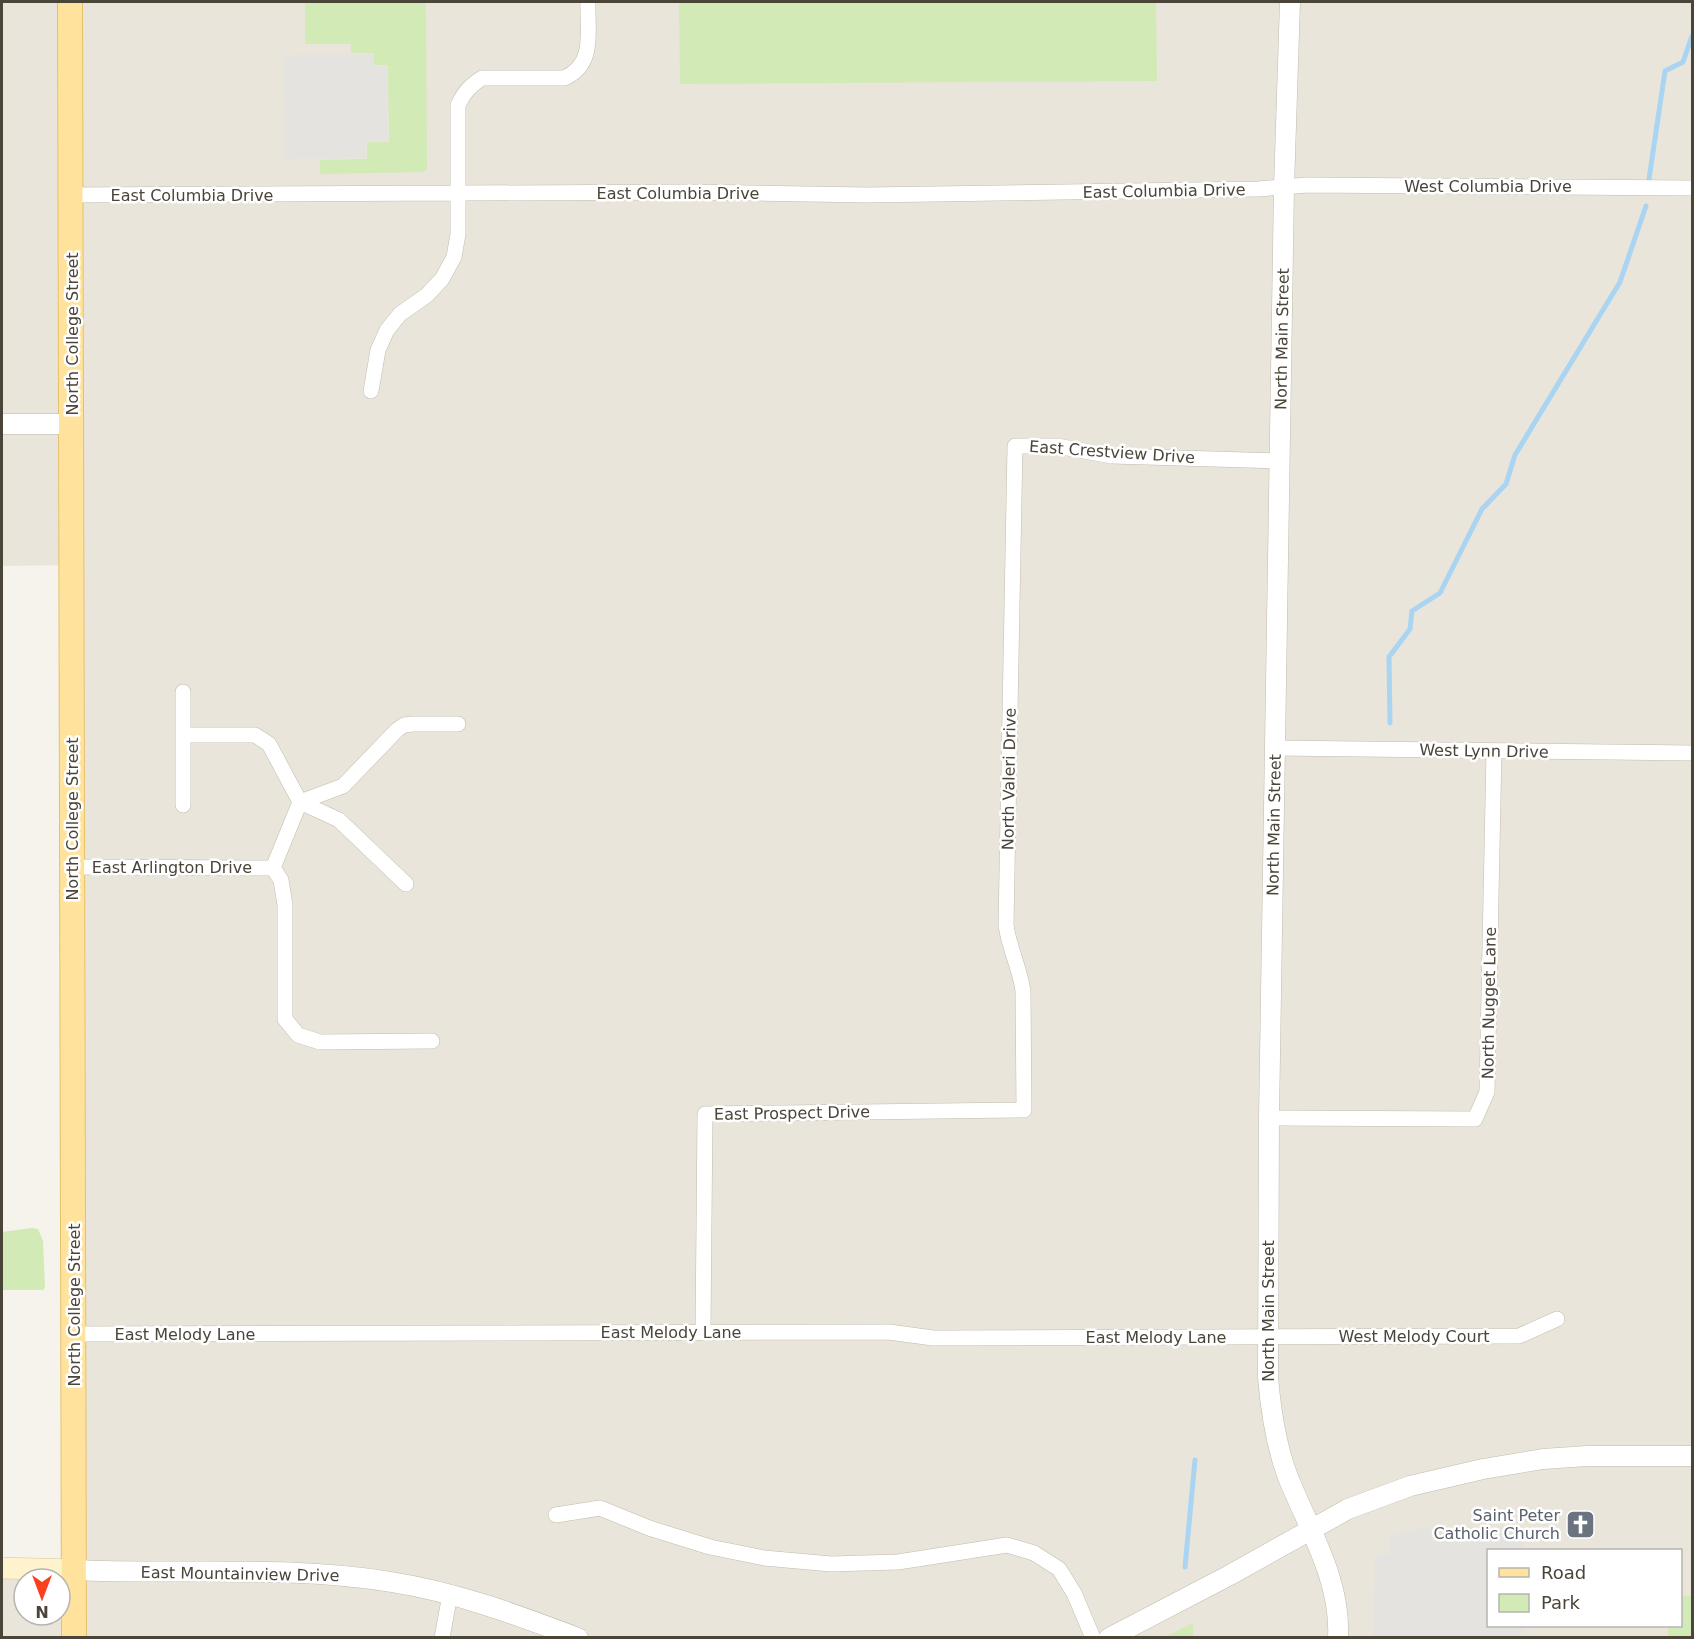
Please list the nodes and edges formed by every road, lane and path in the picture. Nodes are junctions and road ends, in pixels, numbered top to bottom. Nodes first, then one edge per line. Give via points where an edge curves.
1 (70, 2) edge
2 (588, 2) edge
3 (1290, 2) edge
4 (1284, 187) junction
5 (1692, 188) edge
6 (459, 193) junction
7 (71, 195) junction
8 (371, 391) dead end
9 (2, 424) edge
10 (72, 424) junction
11 (1015, 446) joint
12 (1281, 460) junction
13 (183, 692) dead end
14 (458, 724) dead end
15 (183, 735) junction
16 (1276, 748) junction
17 (1494, 751) junction
18 (1692, 753) edge
19 (300, 802) junction
20 (183, 805) dead end
21 (72, 867) junction
22 (273, 868) junction
23 (406, 884) dead end
24 (432, 1041) dead end
25 (1024, 1110) joint
26 (1269, 1118) junction
27 (1557, 1319) dead end
28 (703, 1332) junction
29 (74, 1334) junction
30 (1267, 1336) junction
31 (1692, 1456) edge
32 (556, 1515) dead end
33 (1311, 1528) junction
34 (2, 1568) edge
35 (74, 1570) junction
36 (450, 1594) junction
37 (74, 1638) edge
38 (442, 1638) edge
39 (578, 1638) edge
40 (1093, 1638) edge
41 (1109, 1638) edge
42 (1338, 1638) edge

1 - 7 main road, North College Street
2 - 6 street via 586,60 573,75 482,78 464,94 458,105
3 - 4 street, North Main Street
4 - 5 street, West Columbia Drive
4 - 6 street, East Columbia Drive via 867,195
4 - 12 street, North Main Street
6 - 7 street, East Columbia Drive
6 - 8 street via 459,234 454,257 442,279 387,330 378,350
7 - 10 main road, North College Street
9 - 10 street
10 - 21 main road, North College Street
11 - 12 street, East Crestview Drive via 1057,446 1112,456
11 - 25 street, North Valeri Drive via 1006,925 1023,991
12 - 16 street, North Main Street
13 - 15 street
14 - 19 street via 404,725 343,786
15 - 19 street via 255,735 269,744
15 - 20 street
16 - 17 street, West Lynn Drive
16 - 26 street, North Main Street
17 - 18 street, West Lynn Drive
17 - 26 street, North Nugget Lane via 1487,1092 1475,1119
19 - 22 street
19 - 23 street via 339,820
21 - 22 street, East Arlington Drive
21 - 29 main road, North College Street
22 - 24 street via 281,880 285,905 285,1019 298,1035 320,1042
25 - 28 street, East Prospect Drive via 705,1114
26 - 30 street, North Main Street
27 - 30 street, West Melody Court via 1519,1336
28 - 29 street, East Melody Lane
28 - 30 street, East Melody Lane via 889,1332 933,1338
29 - 35 main road, North College Street
30 - 33 street, North Main Street via 1271,1412 1292,1487
31 - 33 street via 1587,1456 1484,1468 1410,1486 1348,1509
32 - 40 street via 600,1508 710,1547 764,1558 831,1563 898,1562 1007,1545 1034,1553 1059,1569
33 - 41 street
33 - 42 street, North Main Street via 1332,1587
34 - 35 main road, East Mountainview Drive
35 - 36 street, East Mountainview Drive via 330,1574
35 - 37 main road, North College Street
36 - 38 street
36 - 39 street, East Mountainview Drive via 509,1611

